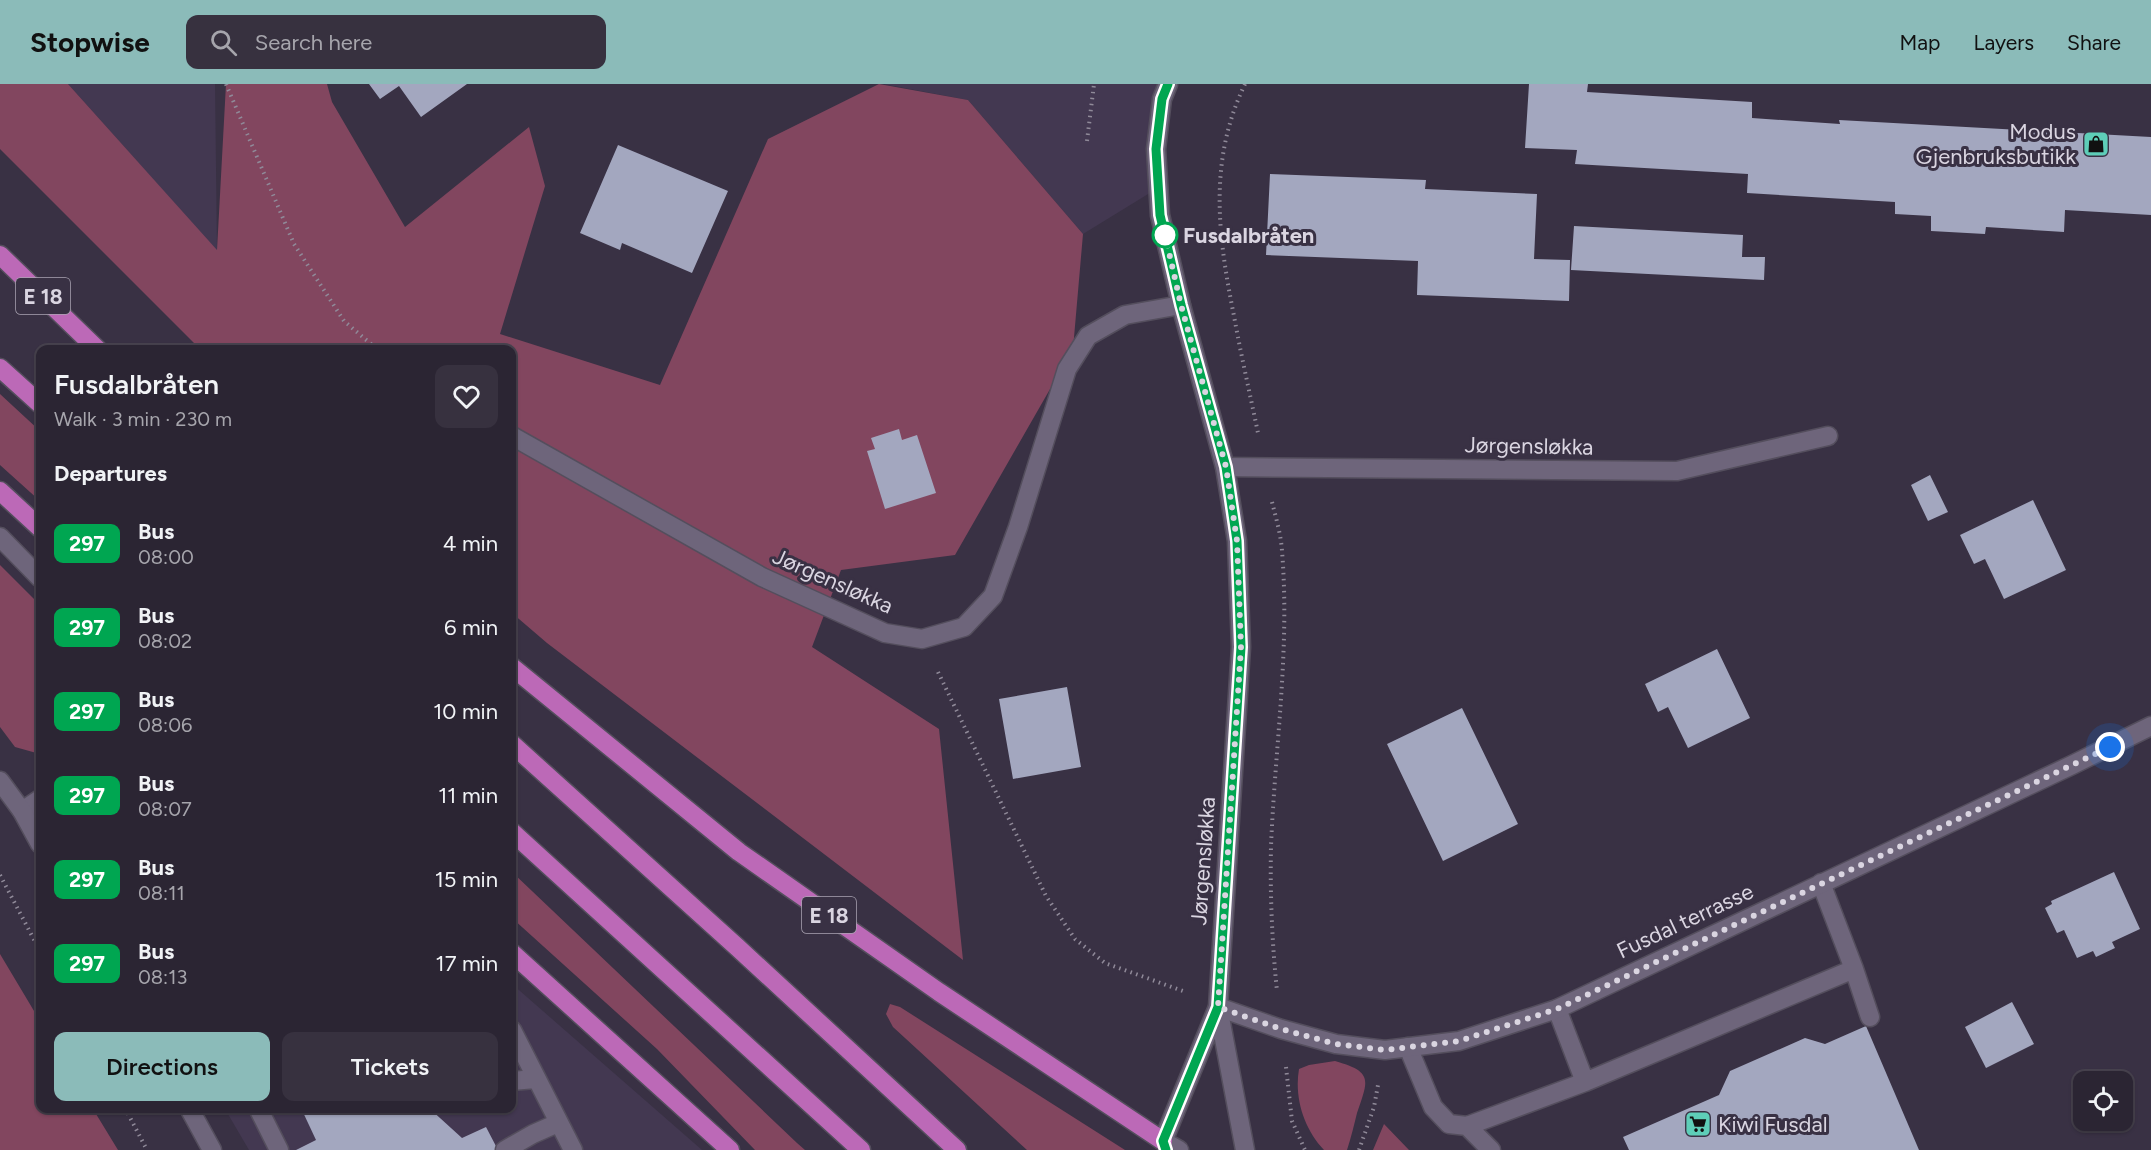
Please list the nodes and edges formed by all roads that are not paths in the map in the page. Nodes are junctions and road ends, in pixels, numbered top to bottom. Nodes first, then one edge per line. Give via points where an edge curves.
1 (1168, 84) edge
2 (0, 255) edge
3 (1181, 305) junction
4 (92, 343) edge
5 (0, 368) edge
6 (36, 400) edge
7 (1828, 436) dead end
8 (516, 438) edge
9 (1226, 467) junction
10 (0, 491) edge
11 (36, 524) edge
12 (0, 537) edge
13 (36, 574) edge
14 (516, 670) edge
15 (2151, 726) edge
16 (516, 748) edge
17 (0, 781) edge
18 (36, 802) edge
19 (22, 811) junction
20 (516, 836) edge
21 (36, 837) edge
22 (1821, 883) junction
23 (516, 957) edge
24 (1854, 969) junction
25 (1218, 1007) junction
26 (1557, 1009) junction
27 (1870, 1017) dead end
28 (516, 1039) edge
29 (1408, 1047) junction
30 (535, 1079) junction
31 (516, 1081) edge
32 (1586, 1082) junction
33 (192, 1113) edge
34 (260, 1113) edge
35 (558, 1123) junction
36 (1467, 1126) junction
37 (1164, 1146) edge
38 (212, 1150) edge
39 (279, 1150) edge
40 (505, 1150) edge
41 (573, 1150) edge
42 (730, 1150) edge
43 (861, 1150) edge
44 (957, 1150) edge
45 (1179, 1150) edge
46 (1245, 1150) edge
47 (1491, 1150) edge

1 - 3 street, Jørgensløkka via 1162,99 1156,149 1160,215
2 - 4 highway, E 18
3 - 8 street, Jørgensløkka via 1125,315 1088,336 1067,369 993,596 964,627 922,639 885,633 762,577
3 - 9 street, Jørgensløkka
5 - 6 highway
7 - 9 street, Jørgensløkka via 1677,471
9 - 25 street, Jørgensløkka via 1237,541 1241,647
10 - 11 highway
12 - 13 street
14 - 37 highway, E 18 via 739,852
15 - 22 street, Fusdal terrasse
16 - 44 highway
17 - 19 street
18 - 19 street
19 - 21 street
20 - 43 highway
22 - 24 street
22 - 26 street, Fusdal terrasse
23 - 42 highway
24 - 27 street
24 - 32 street
25 - 29 street, Fusdal terrasse via 1336,1044 1385,1050
25 - 37 street, Jørgensløkka
25 - 46 street, Jørgensløkka
26 - 29 street, Fusdal terrasse via 1459,1041
26 - 32 street
28 - 30 street
29 - 36 street via 1433,1107 1449,1124
30 - 31 street
30 - 35 street
32 - 36 street
33 - 38 street
34 - 39 street
35 - 40 street
35 - 41 street
36 - 47 street
37 - 45 street

